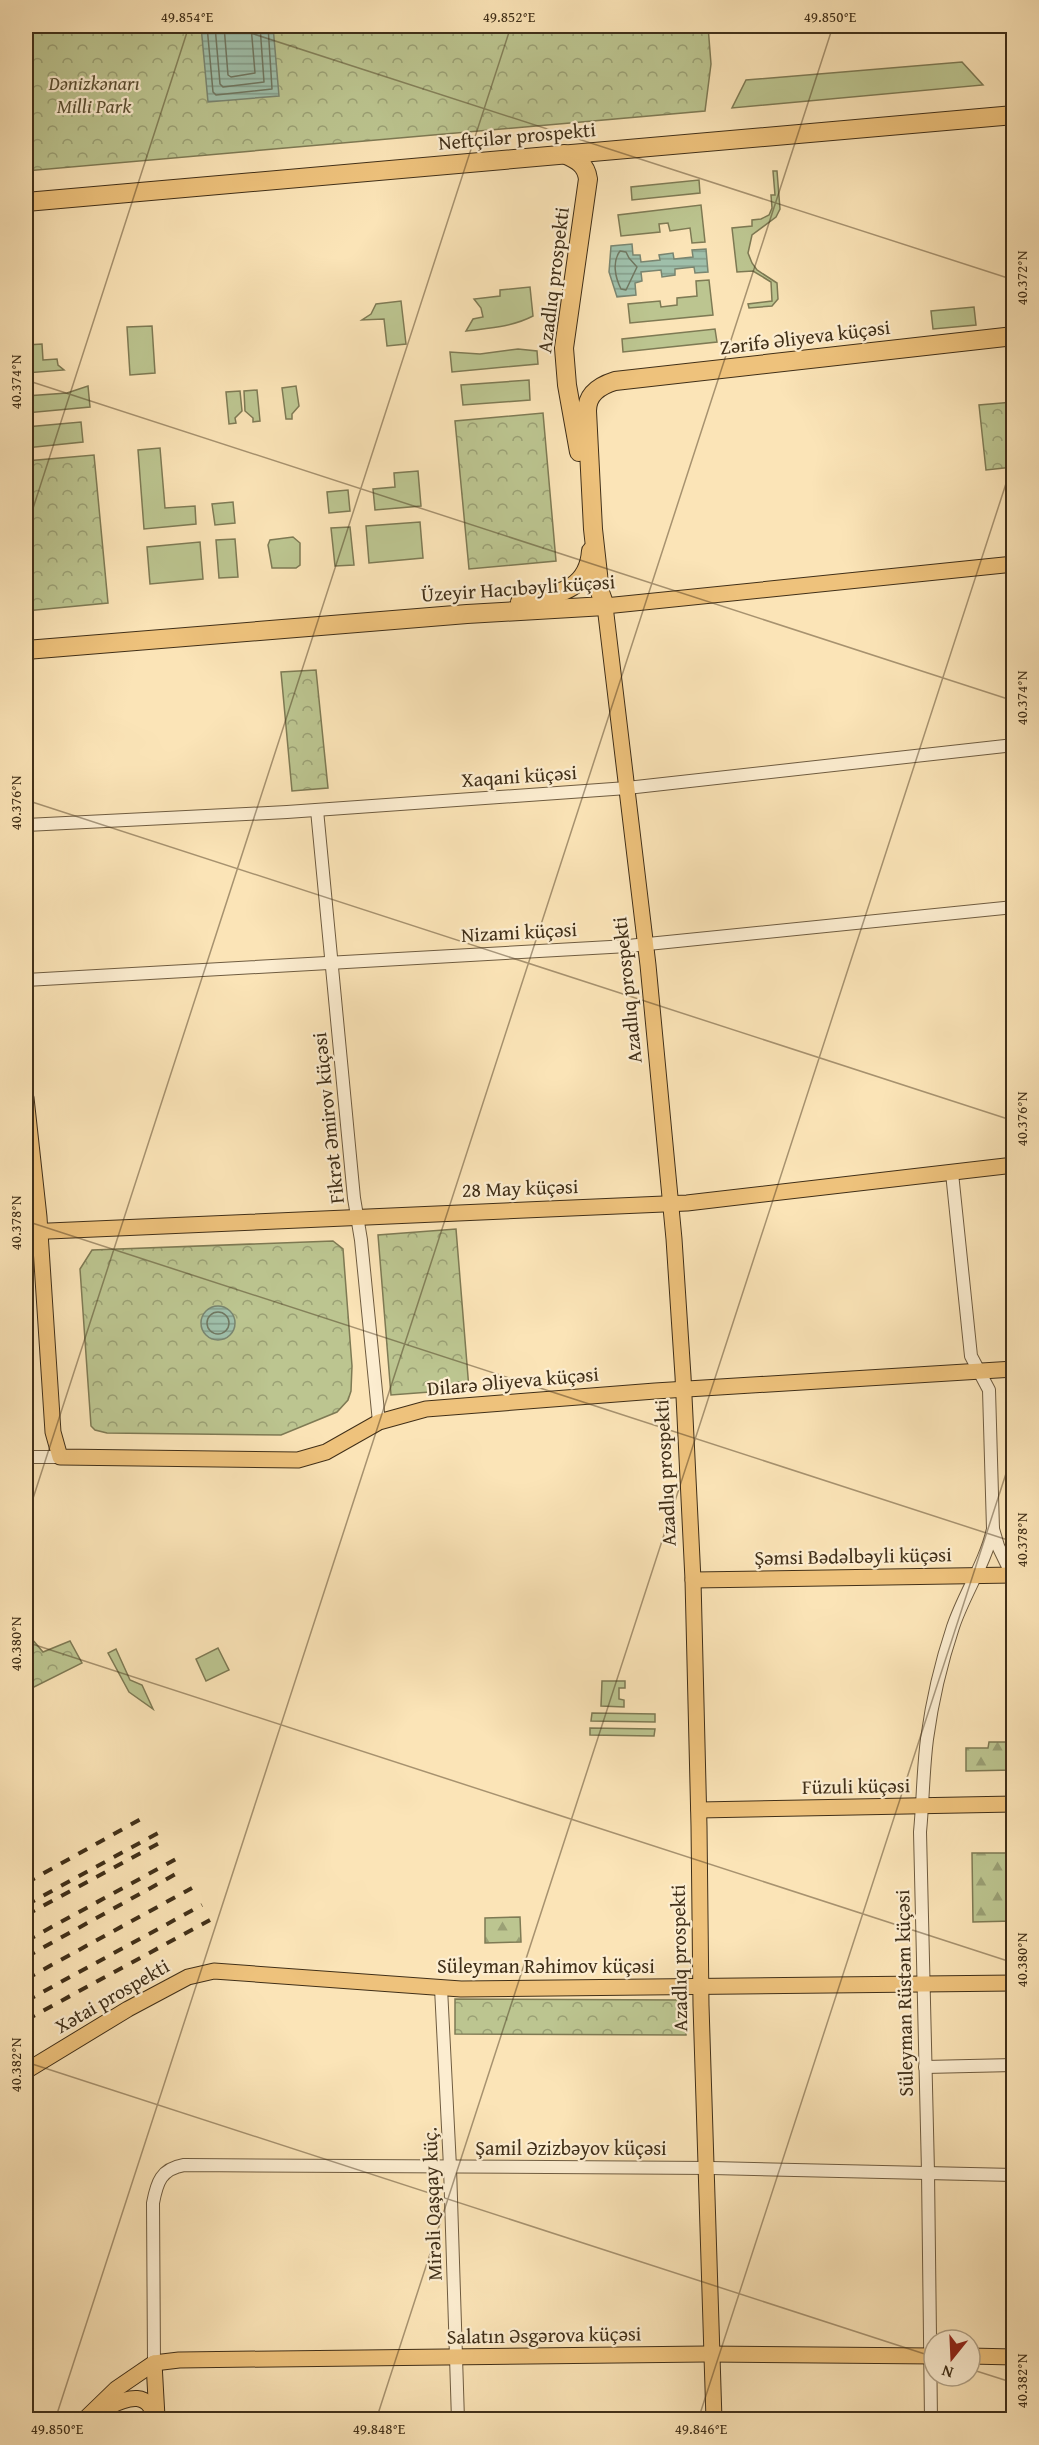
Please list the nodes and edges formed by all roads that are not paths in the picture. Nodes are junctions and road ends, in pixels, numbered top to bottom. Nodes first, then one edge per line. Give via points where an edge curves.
1 (1014, 115) edge
2 (564, 154) junction
3 (26, 202) edge
4 (1014, 336) edge
5 (596, 392) joint
6 (593, 529) junction
7 (1014, 564) edge
8 (605, 606) junction
9 (467, 614) junction
10 (26, 650) edge
11 (1014, 745) edge
12 (627, 788) junction
13 (316, 810) junction
14 (26, 825) edge
15 (1014, 907) edge
16 (646, 944) junction
17 (332, 963) junction
18 (26, 980) edge
19 (26, 1098) edge
20 (1014, 1165) edge
21 (952, 1173) junction
22 (670, 1203) junction
23 (358, 1216) junction
24 (32, 1232) edge
25 (1014, 1369) edge
26 (978, 1371) junction
27 (684, 1389) junction
28 (379, 1422) junction
29 (26, 1457) edge
30 (60, 1457) junction
31 (993, 1529) junction
32 (976, 1574) junction
33 (1013, 1575) edge
34 (693, 1580) junction
35 (1014, 1804) edge
36 (921, 1806) junction
37 (699, 1810) junction
38 (188, 1977) joint
39 (1014, 1983) edge
40 (923, 1984) junction
41 (701, 1987) junction
42 (441, 1988) junction
43 (1014, 2065) edge
44 (925, 2067) junction
45 (26, 2071) edge
46 (450, 2167) junction
47 (706, 2168) junction
48 (928, 2172) junction
49 (1014, 2175) edge
50 (931, 2328) edge
51 (713, 2354) junction
52 (922, 2356) edge
53 (982, 2356) edge
54 (1014, 2357) edge
55 (457, 2358) junction
56 (154, 2363) junction
57 (932, 2388) edge
58 (108, 2407) junction
59 (84, 2420) edge
60 (96, 2420) edge
61 (156, 2420) edge
62 (458, 2420) edge
63 (714, 2420) edge
64 (931, 2420) edge

1 - 2 highway, Neftçilər prospekti
2 - 3 highway, Neftçilər prospekti
2 - 6 highway, Azadlıq prospekti via 582,164 588,179 564,355
4 - 5 highway, Zərifə Əliyeva küçəsi via 615,381
5 - 6 highway, Azadlıq prospekti via 586,411
6 - 8 highway, Azadlıq prospekti
6 - 9 highway via 590,565 582,579 567,591
7 - 8 main road, Üzeyir Hacıbəyli küçəsi
8 - 9 highway, Üzeyir Hacıbəyli küçəsi
8 - 12 main road, Azadlıq prospekti
9 - 10 highway, Üzeyir Hacıbəyli küçəsi
11 - 12 street, Xaqani küçəsi
12 - 13 street, Xaqani küçəsi
12 - 16 main road, Azadlıq prospekti
13 - 14 street, Xaqani küçəsi
13 - 17 street, Fikrət Əmirov küçəsi
15 - 16 street, Nizami küçəsi
16 - 17 street, Nizami küçəsi
16 - 22 main road, Azadlıq prospekti
17 - 18 street, Nizami küçəsi
17 - 23 street, Fikrət Əmirov küçəsi
19 - 24 main road
20 - 21 main road, 28 May küçəsi
21 - 22 main road, 28 May küçəsi
21 - 26 street via 971,1356
22 - 23 main road, 28 May küçəsi
22 - 27 main road, Azadlıq prospekti
23 - 24 main road, 28 May küçəsi
23 - 28 street, Fikrət Əmirov küçəsi
24 - 30 main road via 53,1432
25 - 26 main road, Dilarə Əliyeva küçəsi
26 - 27 main road, Dilarə Əliyeva küçəsi
26 - 31 street via 989,1390
27 - 28 main road, Dilarə Əliyeva küçəsi via 426,1409
27 - 34 main road, Azadlıq prospekti
28 - 30 main road, Dilarə Əliyeva küçəsi via 326,1452 298,1460
29 - 30 street, Dilarə Əliyeva küçəsi
31 - 32 street, Süleyman Rüstəm küçəsi
31 - 33 street
32 - 33 main road, Şəmsi Bədəlbəyli küçəsi
32 - 34 main road, Şəmsi Bədəlbəyli küçəsi
32 - 36 street, Süleyman Rüstəm küçəsi via 954,1624 934,1698
34 - 37 main road, Azadlıq prospekti
35 - 36 main road, Füzuli küçəsi
36 - 37 main road, Füzuli küçəsi
36 - 40 street, Süleyman Rüstəm küçəsi
37 - 41 main road, Azadlıq prospekti
38 - 42 main road, Süleyman Rəhimov küçəsi via 214,1971
38 - 45 main road, Xətai prospekti
39 - 40 main road, Süleyman Rəhimov küçəsi
40 - 41 main road, Süleyman Rəhimov küçəsi
40 - 44 street, Süleyman Rüstəm küçəsi
41 - 42 main road, Süleyman Rəhimov küçəsi
41 - 47 main road, Azadlıq prospekti
42 - 46 street, Mirəli Qaşqay küç.
43 - 44 street
44 - 48 street, Süleyman Rüstəm küçəsi
46 - 47 street, Şamil Əzizbəyov küçəsi
46 - 55 street, Mirəli Qaşqay küç.
46 - 56 street, Şamil Əzizbəyov küçəsi via 173,2167 159,2179 153,2204
47 - 48 street, Şamil Əzizbəyov küçəsi
47 - 51 main road, Azadlıq prospekti
48 - 49 street, Şamil Əzizbəyov küçəsi
48 - 50 street, Süleyman Rüstəm küçəsi
51 - 52 main road, Salatın Əsgərova küçəsi
51 - 55 main road, Salatın Əsgərova küçəsi
51 - 63 main road, Azadlıq prospekti
53 - 54 main road
55 - 56 main road, Salatın Əsgərova küçəsi
55 - 62 street, Mirəli Qaşqay küç.
56 - 58 main road
56 - 59 main road via 116,2389
56 - 61 main road
57 - 64 street, Süleyman Rüstəm küçəsi
58 - 60 main road
58 - 61 main road via 124,2399 142,2400 149,2404

